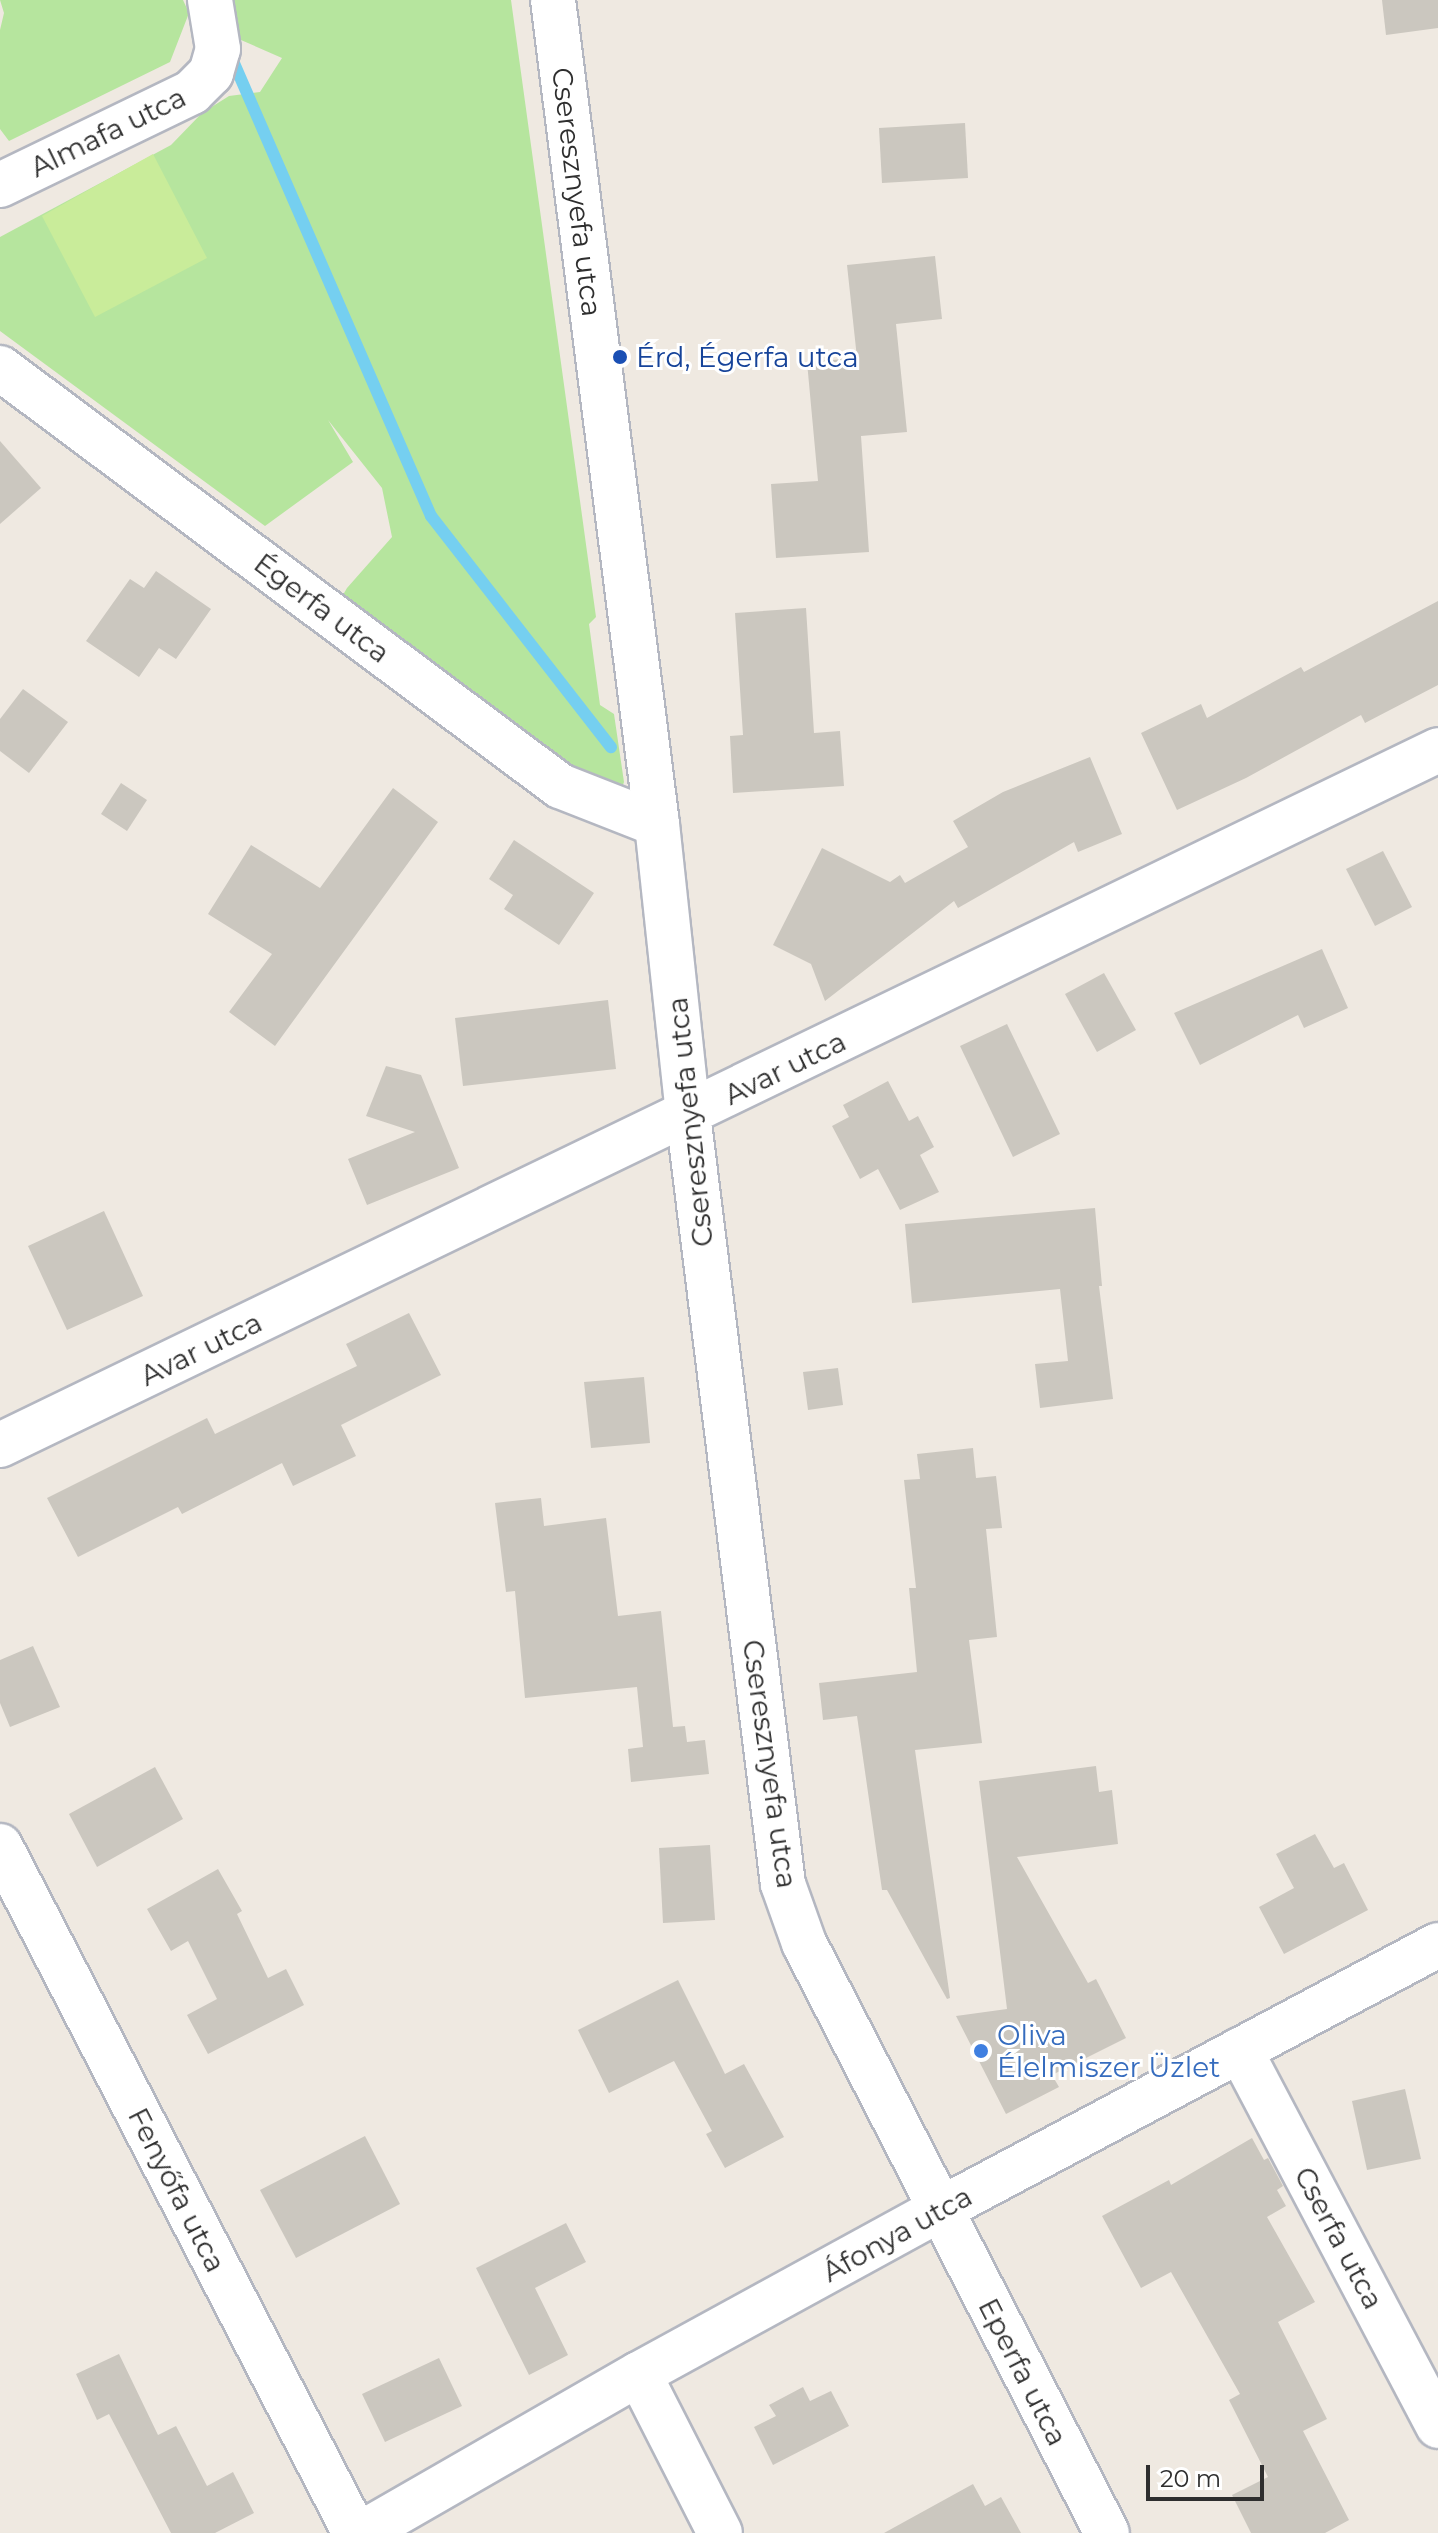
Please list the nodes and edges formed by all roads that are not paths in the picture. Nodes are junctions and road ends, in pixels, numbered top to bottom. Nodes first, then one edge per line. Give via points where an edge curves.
1 (210, 0) edge
2 (553, 0) edge
3 (0, 185) edge
4 (0, 368) edge
5 (1438, 750) edge
6 (657, 824) junction
7 (688, 1115) junction
8 (0, 1445) edge
9 (0, 1846) edge
10 (1438, 1945) edge
11 (1240, 2050) junction
12 (939, 2210) junction
13 (639, 2374) junction
14 (1438, 2426) edge
15 (355, 2533) edge
16 (362, 2533) edge
17 (720, 2533) edge
18 (1107, 2533) edge

1 - 3 street, Almafa utca via 218,49 211,73 192,92
2 - 6 street, Cseresznyefa utca
4 - 6 street, Égerfa utca via 560,786
5 - 7 street, Avar utca
6 - 7 street, Cseresznyefa utca
7 - 8 street, Avar utca
7 - 12 street, Cseresznyefa utca via 783,1884 804,1943
9 - 15 street, Fenyőfa utca
10 - 11 street, Áfonya utca
11 - 12 street, Áfonya utca
11 - 14 street, Cserfa utca
12 - 13 street, Áfonya utca
12 - 18 street, Eperfa utca
13 - 16 street, Áfonya utca
13 - 17 street

